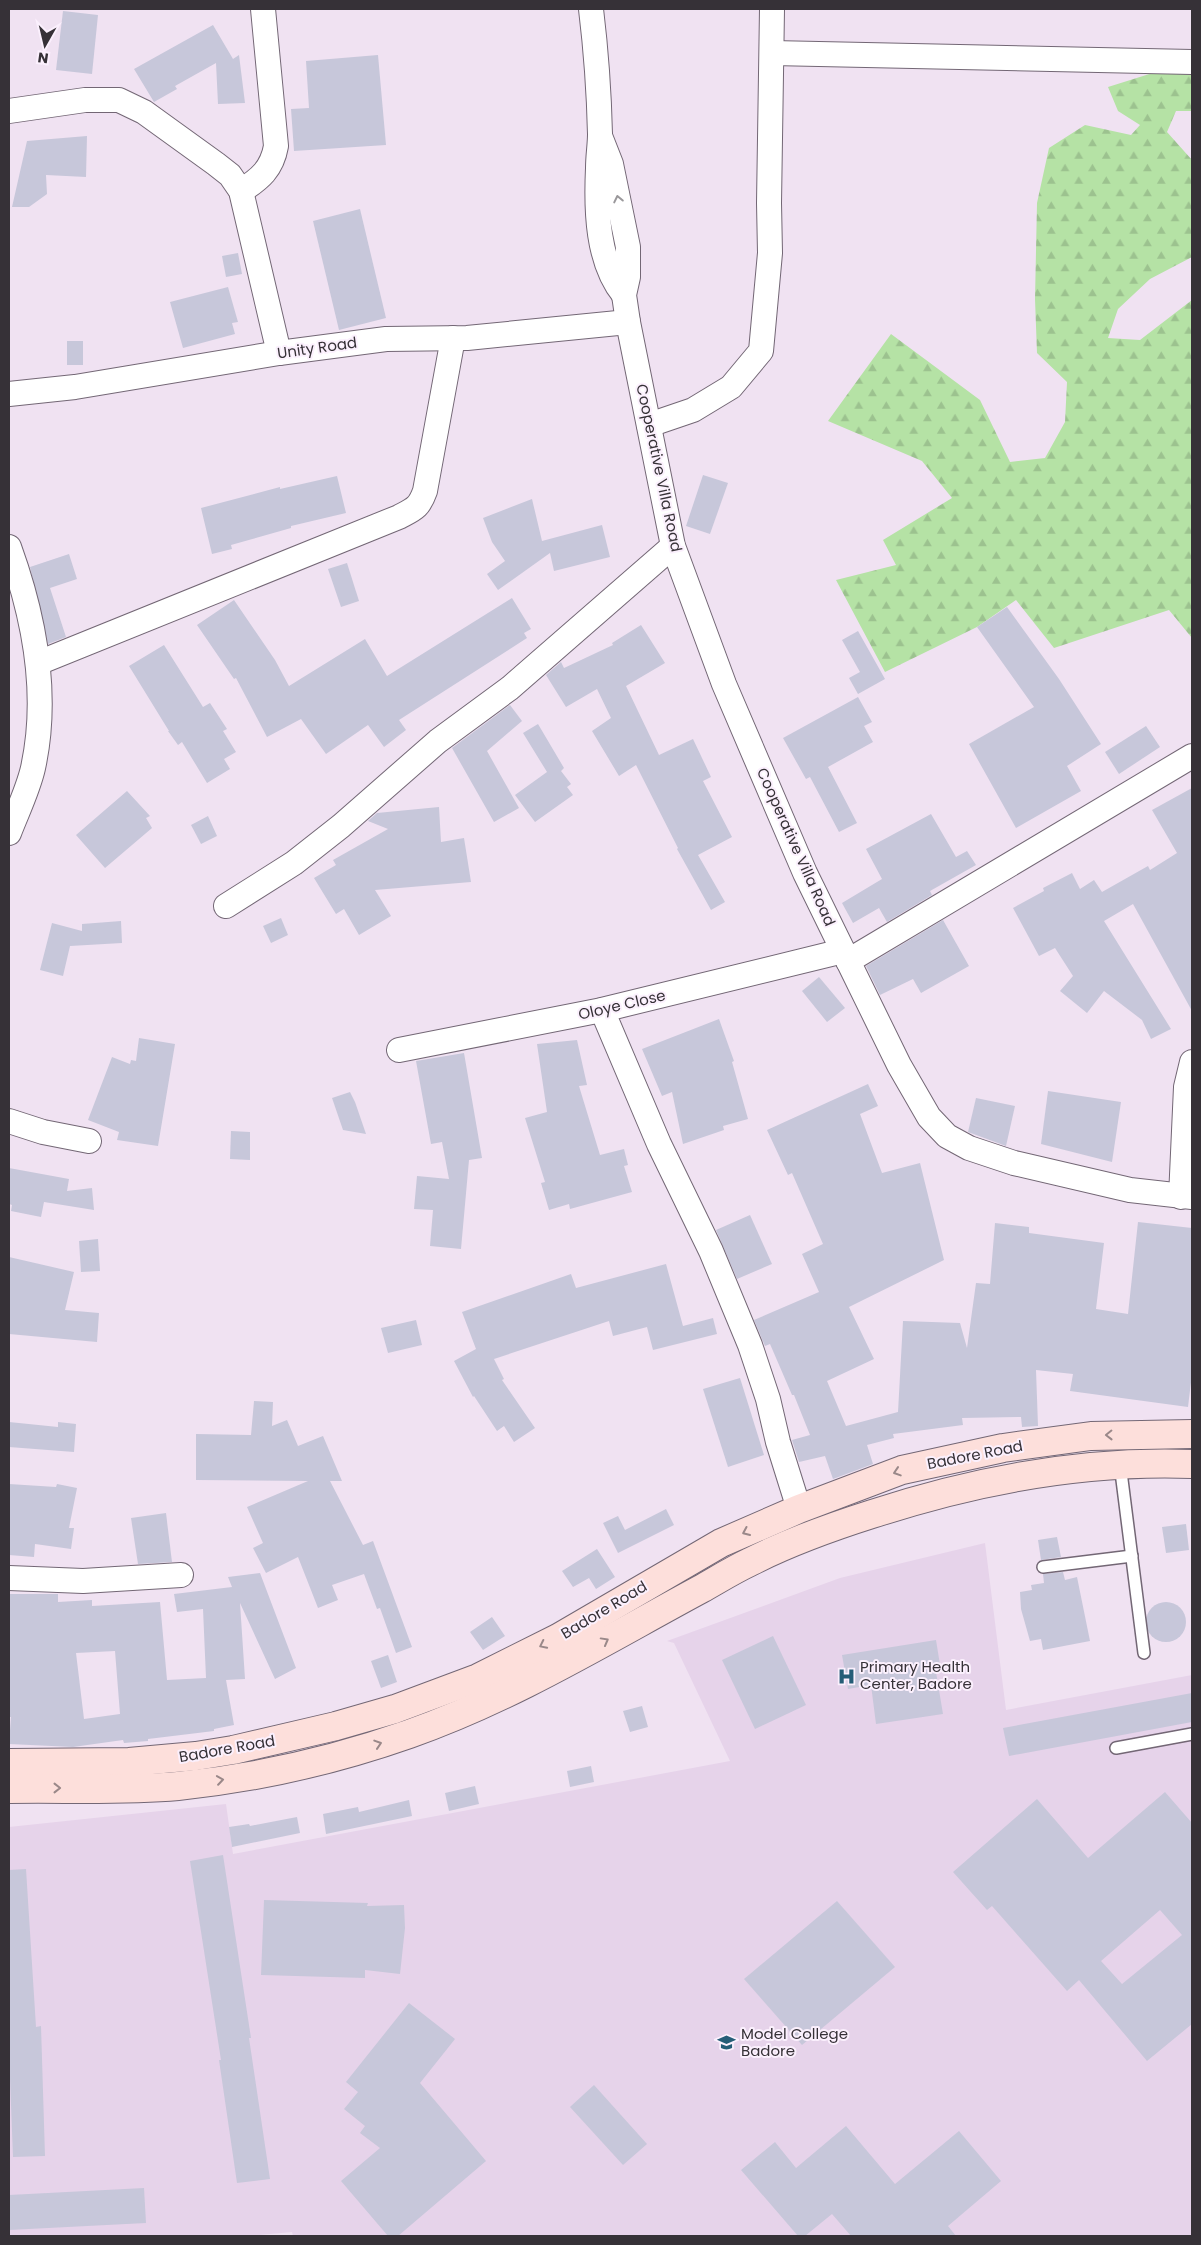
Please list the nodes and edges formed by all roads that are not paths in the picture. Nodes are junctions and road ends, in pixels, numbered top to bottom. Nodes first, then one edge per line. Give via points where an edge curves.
1 (263, 9) edge
2 (591, 9) edge
3 (772, 9) edge
4 (772, 53) junction
5 (1192, 62) edge
6 (9, 110) edge
7 (241, 191) junction
8 (628, 322) junction
9 (453, 338) junction
10 (279, 353) junction
11 (9, 394) edge
12 (649, 425) junction
13 (673, 546) junction
14 (9, 547) edge
15 (38, 663) junction
16 (1192, 756) edge
17 (9, 833) edge
18 (226, 906) dead end
19 (845, 956) junction
20 (602, 1010) junction
21 (399, 1050) dead end
22 (1192, 1062) edge
23 (9, 1121) edge
24 (89, 1141) dead end
25 (1186, 1197) edge
26 (1148, 1434) junction
27 (1192, 1434) edge
28 (1120, 1464) junction
29 (1148, 1464) junction
30 (1192, 1464) edge
31 (799, 1509) junction
32 (1132, 1556) junction
33 (1043, 1567) dead end
34 (181, 1575) dead end
35 (9, 1578) edge
36 (1144, 1653) dead end
37 (1192, 1734) edge
38 (1116, 1748) dead end
39 (9, 1763) edge
40 (9, 1789) edge

1 - 7 street via 276,146 269,169 257,182
2 - 8 street, Cooperative Villa Road via 600,136 597,190 603,249 615,284 624,295
3 - 4 street
4 - 5 street
4 - 12 street via 770,253 761,351 731,387 693,410
6 - 7 street via 85,100 119,100 144,112 216,164 230,175
7 - 10 street
8 - 9 street, Unity Road
8 - 12 street, Cooperative Villa Road
9 - 10 street, Unity Road via 386,339
9 - 15 street via 425,491 415,509
10 - 11 street, Unity Road via 75,387
12 - 13 street, Cooperative Villa Road
13 - 18 street via 510,688 438,741 333,832 294,863
13 - 19 street, Cooperative Villa Road via 724,684 805,873
14 - 15 street via 28,612
15 - 17 street via 39,737 33,771
16 - 19 street, Oloye Close
19 - 20 street, Oloye Close
19 - 25 street, Cooperative Villa Road via 899,1065 929,1117 947,1136 969,1148 1014,1163 1130,1190
20 - 21 street, Oloye Close
20 - 31 street via 750,1345
22 - 25 street via 1186,1087
23 - 24 street
26 - 27 main road, Badore Road
26 - 29 main road
26 -> 31 main road, Badore Road via 1091,1436 959,1457 902,1470
28 - 29 main road, Badore Road
28 - 32 lane
40 -> 28 main road, Badore Road via 176,1786 250,1776 350,1753 411,1733 522,1686 750,1562 837,1526 1009,1477
29 - 30 main road, Badore Road
31 -> 39 main road, Badore Road via 721,1543 558,1638 508,1663 395,1709 282,1739 196,1756 130,1762
32 - 33 lane
32 - 36 lane
34 - 35 street via 83,1581
37 - 38 lane

